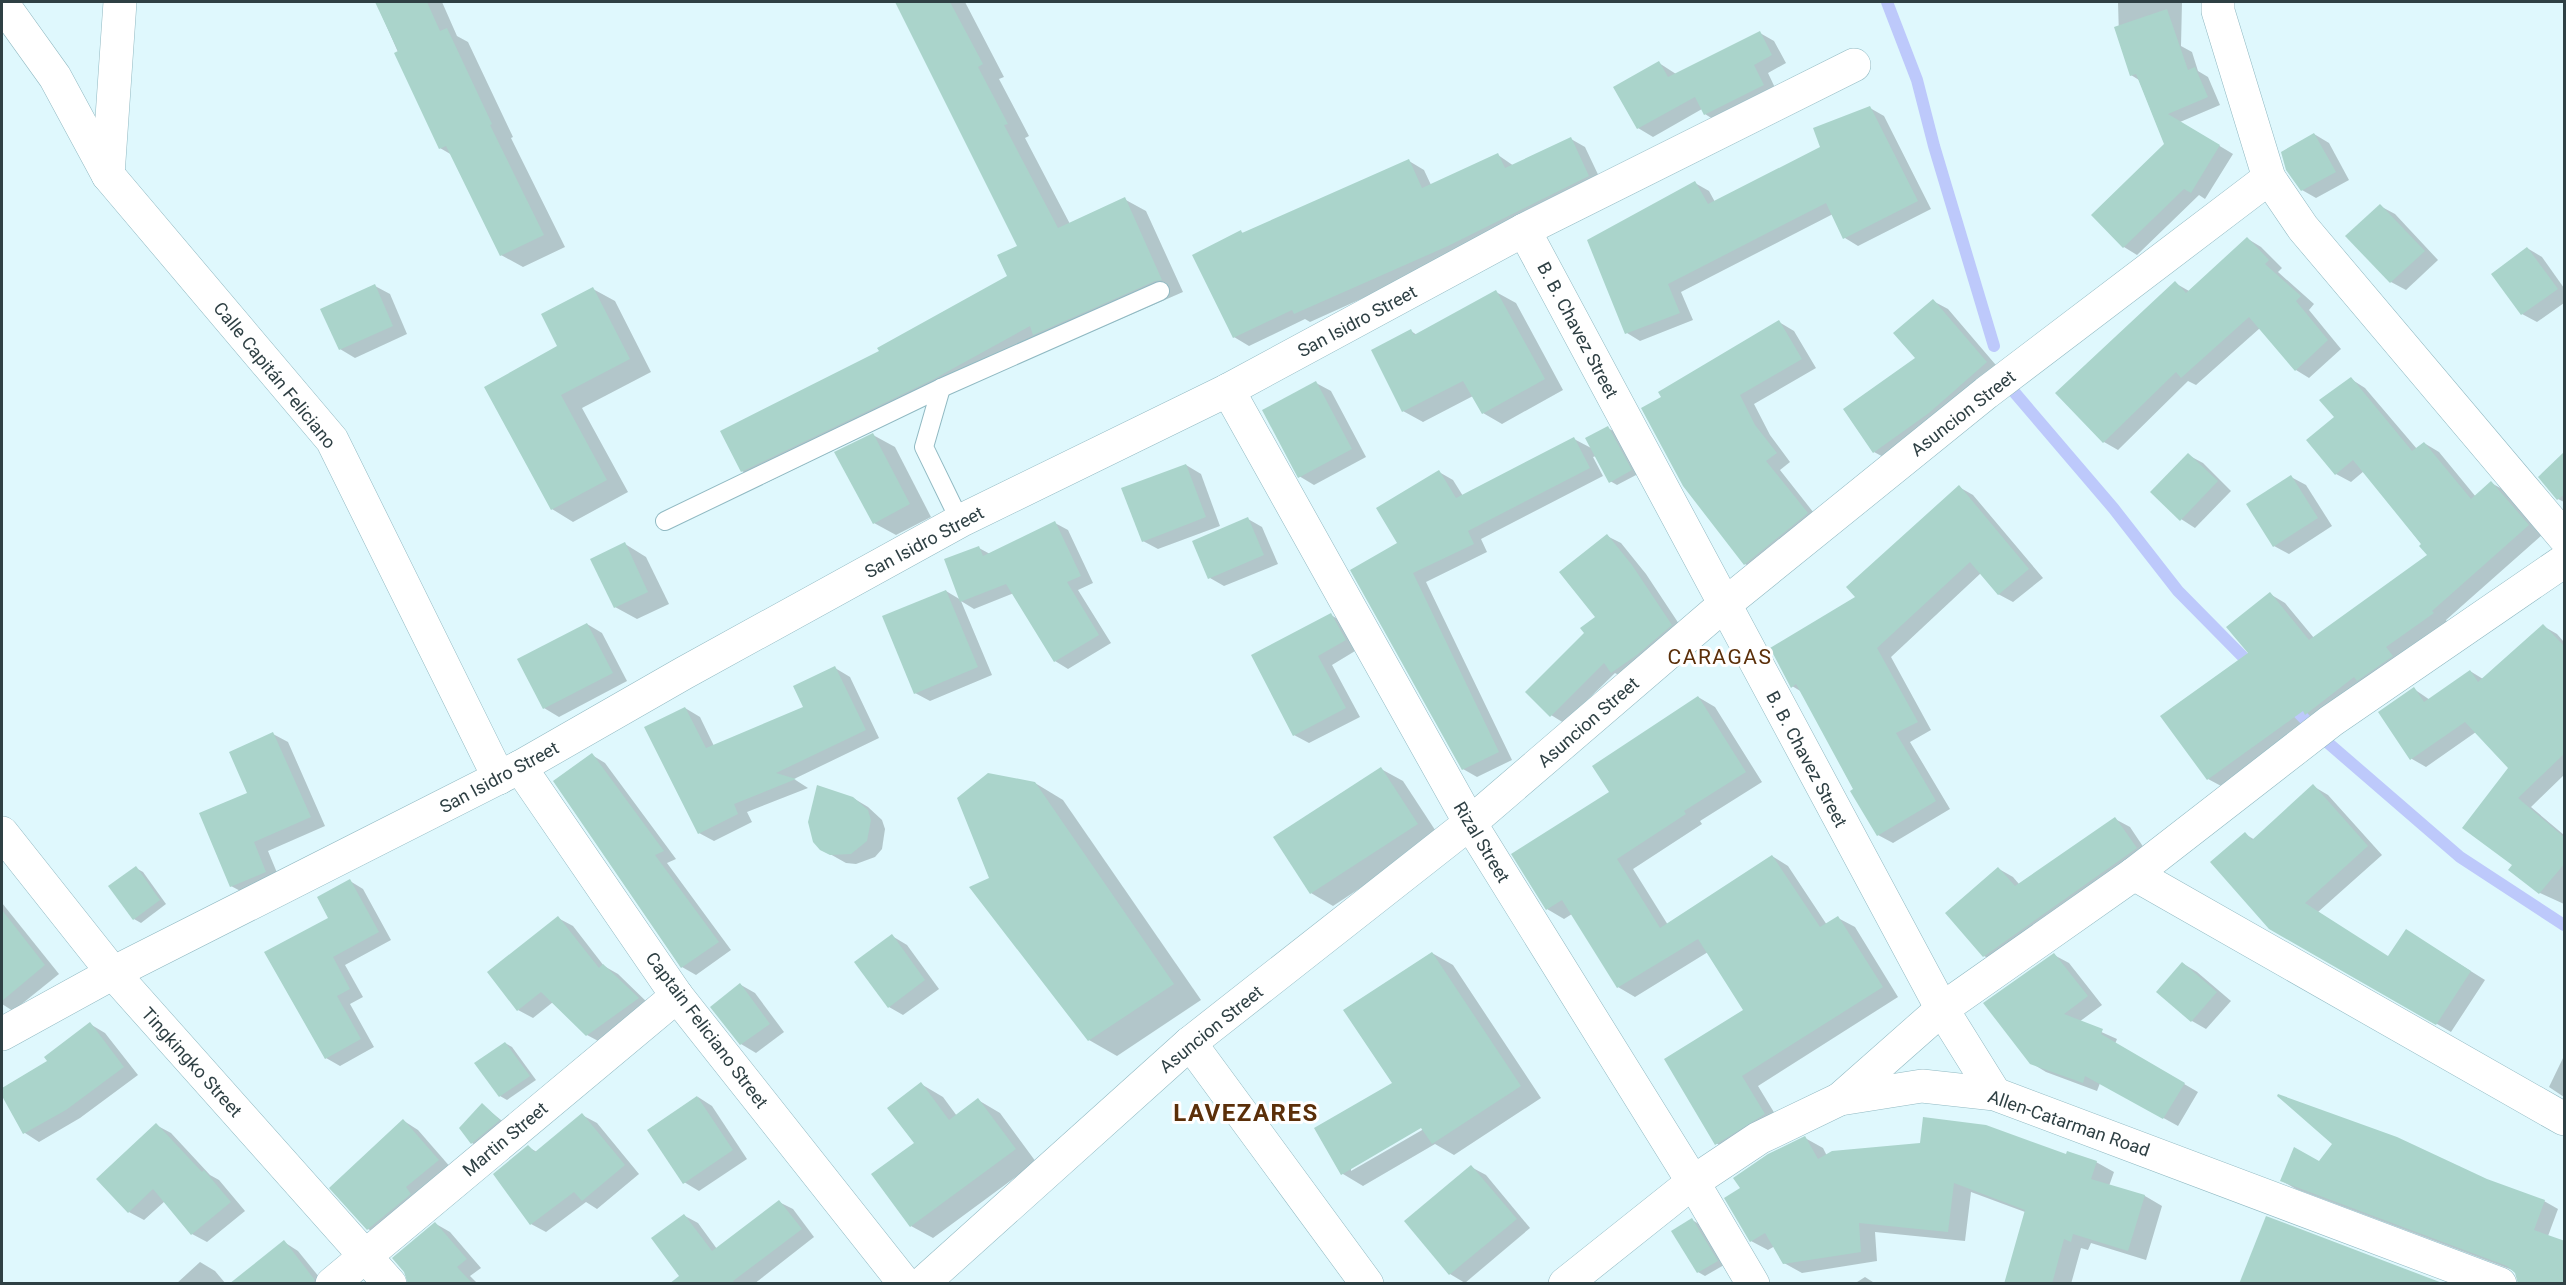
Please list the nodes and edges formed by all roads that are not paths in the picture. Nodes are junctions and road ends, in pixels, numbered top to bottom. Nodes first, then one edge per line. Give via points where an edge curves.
1 (120, 2) edge
2 (2218, 2) edge
3 (2, 3) edge
4 (1854, 65) dead end
5 (108, 175) junction
6 (2269, 178) junction
7 (1524, 230) junction
8 (1160, 291) dead end
9 (941, 388) junction
10 (1228, 390) junction
11 (665, 521) dead end
12 (960, 521) junction
13 (2565, 537) edge
14 (2565, 561) edge
15 (1725, 604) junction
16 (510, 772) junction
17 (1470, 824) junction
18 (2, 833) edge
19 (2134, 874) junction
20 (113, 973) junction
21 (677, 996) junction
22 (1942, 1009) junction
23 (2, 1034) edge
24 (1190, 1043) junction
25 (1995, 1094) junction
26 (1840, 1099) junction
27 (2565, 1119) edge
28 (1693, 1182) junction
29 (365, 1256) junction
30 (333, 1284) edge
31 (390, 1284) edge
32 (905, 1284) edge
33 (922, 1284) edge
34 (1367, 1284) edge
35 (1565, 1284) edge
36 (1753, 1284) edge
37 (2500, 1284) edge

1 - 5 street
2 - 6 street
3 - 5 street, Calle Capitán Feliciano via 55,77
4 - 7 street, San Isidro Street
5 - 16 street, Calle Capitán Feliciano via 333,440
6 - 13 street via 2303,228
6 - 15 street, Asuncion Street via 1986,393
7 - 10 street, San Isidro Street
7 - 15 street, B. B. Chavez Street
8 - 9 lane
9 - 11 lane
9 - 12 lane via 924,447
10 - 12 street, San Isidro Street
10 - 17 street, Rizal Street
12 - 16 street, San Isidro Street
14 - 19 street via 2331,721
15 - 17 street, Asuncion Street
15 - 22 street, B. B. Chavez Street
16 - 20 street, San Isidro Street
16 - 21 street, Captain Feliciano Street
17 - 24 street, Asuncion Street
17 - 28 street, Rizal Street
18 - 20 street, Tingkingko Street
19 - 22 street
19 - 27 street
20 - 23 street, San Isidro Street
20 - 29 street, Tingkingko Street
21 - 29 street, Martin Street
21 - 32 street, Captain Feliciano Street
22 - 25 street, B. B. Chavez Street
22 - 26 street
24 - 33 street, Asuncion Street
24 - 34 street
25 - 26 street, Allen-Catarman Road via 1922,1086
25 - 37 street, Allen-Catarman Road
26 - 28 street, Allen-Catarman Road via 1759,1138
28 - 35 street, Allen-Catarman Road
28 - 36 street, Rizal Street
29 - 30 street, Martin Street
29 - 31 street, Tingkingko Street

